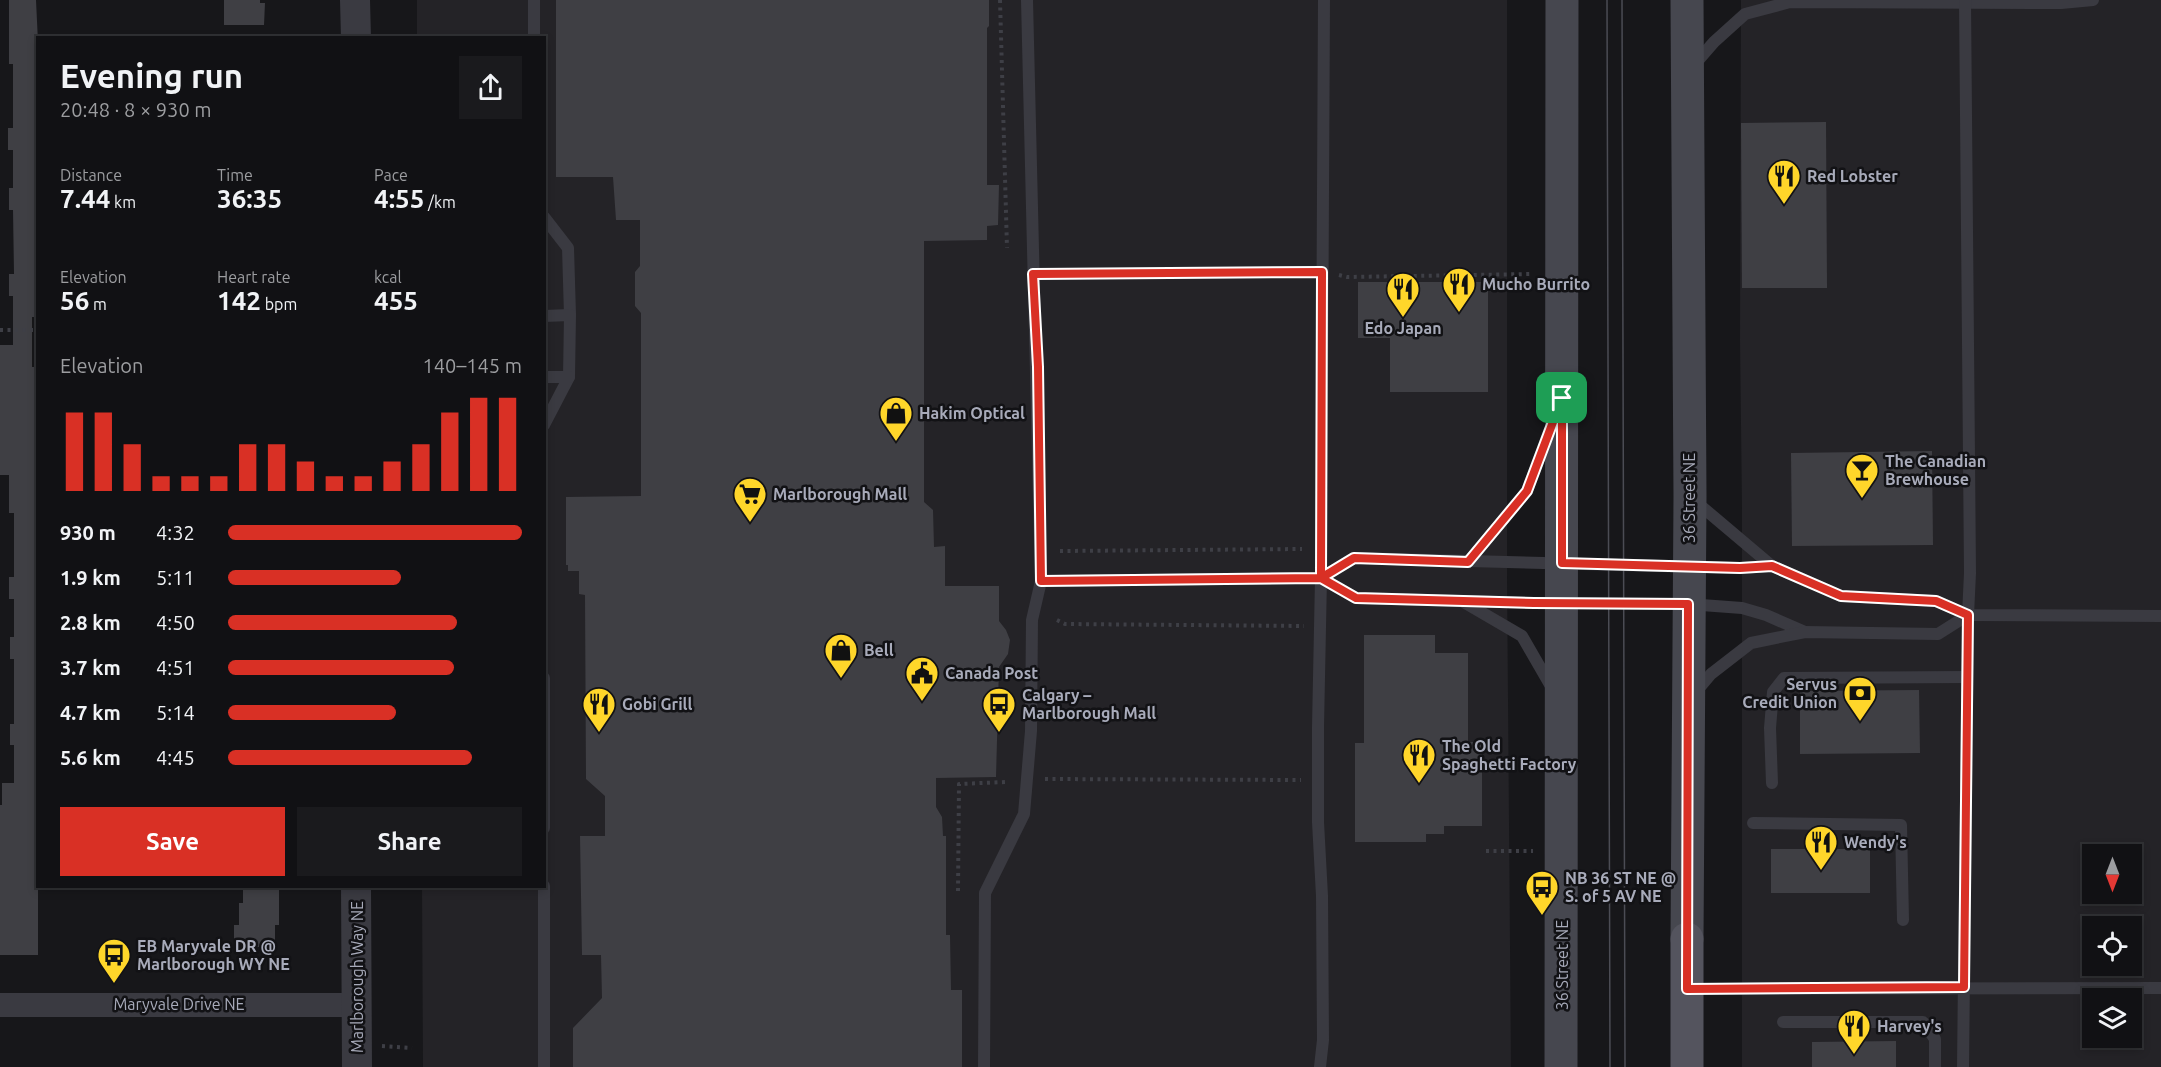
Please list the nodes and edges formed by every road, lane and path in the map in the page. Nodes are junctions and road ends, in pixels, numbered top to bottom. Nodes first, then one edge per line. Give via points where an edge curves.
1 (356, 0) edge
2 (534, 0) edge
3 (999, 0) edge
4 (1027, 0) edge
5 (1324, 0) edge
6 (1562, 0) edge
7 (1687, 0) edge
8 (2093, 0) edge
9 (1965, 2) edge
10 (356, 36) edge
11 (534, 36) edge
12 (1688, 73) junction
13 (546, 220) edge
14 (1007, 248) dead end
15 (1322, 272) junction
16 (1033, 274) junction
17 (1533, 274) dead end
18 (570, 315) junction
19 (546, 316) edge
20 (0, 330) edge
21 (36, 330) edge
22 (546, 377) edge
23 (569, 377) junction
24 (1562, 398) junction
25 (546, 421) edge
26 (1690, 496) junction
27 (1302, 549) dead end
28 (1056, 553) dead end
29 (1468, 562) junction
30 (1562, 563) junction
31 (1689, 566) junction
32 (1772, 566) junction
33 (1321, 578) junction
34 (1041, 581) junction
35 (1461, 600) junction
36 (1562, 603) junction
37 (1688, 604) junction
38 (1968, 615) junction
39 (2161, 616) edge
40 (1058, 620) dead end
41 (1305, 626) dead end
42 (1805, 632) junction
43 (1967, 677) junction
44 (1689, 699) junction
45 (1562, 705) junction
46 (1046, 778) dead end
47 (1307, 780) dead end
48 (1005, 782) dead end
49 (1772, 783) dead end
50 (1753, 823) dead end
51 (1486, 851) dead end
52 (1533, 851) dead end
53 (356, 888) edge
54 (544, 888) edge
55 (958, 891) dead end
56 (1903, 921) dead end
57 (1964, 987) junction
58 (2161, 988) edge
59 (1687, 989) junction
60 (0, 1005) edge
61 (357, 1005) junction
62 (1783, 1022) dead end
63 (381, 1046) dead end
64 (412, 1048) dead end
65 (357, 1067) edge
66 (544, 1067) edge
67 (984, 1067) edge
68 (1320, 1067) edge
69 (1562, 1067) edge
70 (1687, 1067) edge
71 (1935, 1067) edge
72 (1963, 1067) edge

1 - 10 street
2 - 11 lane
3 - 14 path
4 - 16 lane
5 - 15 lane
6 - 24 main road, 36 Street NE
7 - 12 main road, 36 Street NE
8 - 9 lane
9 - 12 lane via 1791,2 1745,14
9 - 38 lane
12 - 26 main road, 36 Street NE
13 - 18 lane via 568,248
15 - 16 path
15 - 17 path via 1347,277
15 - 33 lane
16 - 34 lane
18 - 19 lane
18 - 23 lane
20 - 21 path
22 - 23 lane
23 - 25 lane
24 - 29 lane via 1527,491
24 - 30 main road, 36 Street NE
26 - 31 main road, 36 Street NE
26 - 32 lane
27 - 28 path via 1062,549
29 - 30 lane
29 - 33 lane via 1354,558
30 - 31 lane
30 - 36 main road, 36 Street NE
31 - 32 lane
31 - 37 main road, 36 Street NE
32 - 38 lane via 1841,596 1936,601
33 - 34 lane
33 - 35 lane via 1356,598
33 - 68 lane
34 - 67 lane via 1032,620 1031,731 1024,814 985,893
35 - 36 lane
35 - 45 lane via 1522,636
36 - 37 lane
36 - 45 main road, 36 Street NE
37 - 42 lane via 1742,608
37 - 44 main road, 36 Street NE
38 - 39 lane
38 - 42 lane via 1938,634
38 - 43 lane
40 - 41 path via 1065,624
42 - 44 lane via 1751,643 1711,674
43 - 49 lane via 1784,678 1773,692
43 - 57 lane
44 - 59 main road, 36 Street NE
45 - 69 main road, 36 Street NE
46 - 47 path
48 - 55 path via 959,784
50 - 56 lane via 1901,825
51 - 52 path
53 - 61 street, Marlborough Way NE
54 - 66 lane
57 - 58 lane
57 - 59 lane
57 - 72 lane
59 - 70 main road, 36 Street NE
60 - 61 street, Maryvale Drive NE
61 - 65 street, Marlborough Way NE
62 - 71 lane via 1923,1022 1935,1039
63 - 64 path

